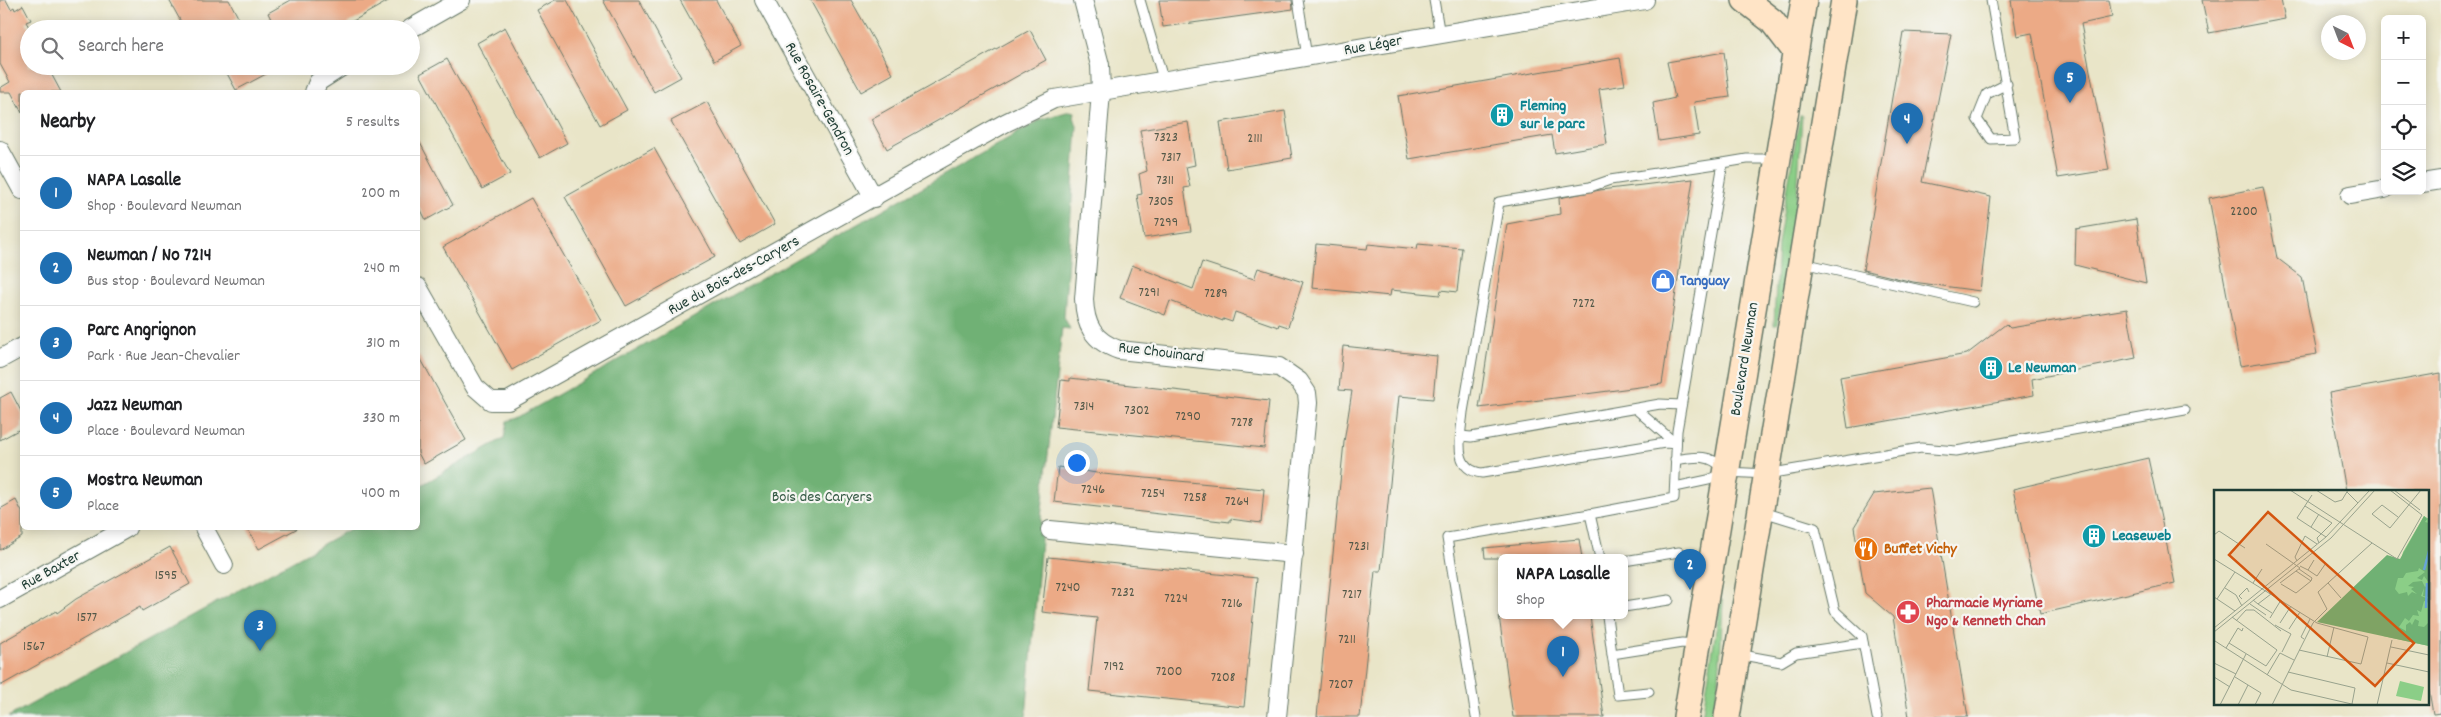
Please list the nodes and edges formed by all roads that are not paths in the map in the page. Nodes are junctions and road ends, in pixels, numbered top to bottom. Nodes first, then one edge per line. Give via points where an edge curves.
1 (461, 0) edge
2 (764, 0) edge
3 (1083, 0) edge
4 (1140, 0) edge
5 (1298, 0) edge
6 (1434, 0) edge
7 (1645, 0) edge
8 (1745, 0) edge
9 (1804, 0) edge
10 (1844, 0) edge
11 (1991, 0) edge
12 (1587, 5) edge
13 (420, 23) edge
14 (1440, 35) junction
15 (1795, 52) junction
16 (1307, 58) junction
17 (328, 75) edge
18 (1164, 82) junction
19 (2007, 84) junction
20 (315, 90) edge
21 (1101, 92) junction
22 (0, 150) edge
23 (1778, 159) junction
24 (1723, 163) junction
25 (2441, 180) edge
26 (2426, 182) edge
27 (20, 186) edge
28 (2381, 190) edge
29 (2350, 195) dead end
30 (874, 198) junction
31 (1802, 263) junction
32 (420, 291) edge
33 (1973, 302) dead end
34 (20, 347) edge
35 (0, 359) edge
36 (1681, 405) junction
37 (1636, 409) junction
38 (2185, 410) dead end
39 (1461, 436) junction
40 (1676, 444) junction
41 (1675, 460) junction
42 (1727, 472) junction
43 (1767, 474) junction
44 (1675, 487) junction
45 (1760, 512) junction
46 (1590, 514) junction
47 (123, 530) edge
48 (205, 530) edge
49 (1050, 530) dead end
50 (1679, 552) dead end
51 (1294, 554) junction
52 (1599, 554) edge
53 (1628, 560) edge
54 (224, 565) dead end
55 (0, 599) edge
56 (1669, 600) dead end
57 (1628, 607) edge
58 (1607, 619) edge
59 (1863, 643) junction
60 (1699, 644) junction
61 (1612, 654) junction
62 (1737, 654) junction
63 (1649, 692) dead end
64 (1277, 717) edge
65 (1476, 717) edge
66 (1686, 717) edge
67 (1728, 717) edge
68 (1877, 717) edge

1 - 13 street
2 - 30 street, Rue Rosaire-Gendron
3 - 21 street, Rue Chouinard via 1100,65
4 - 18 lane
5 - 16 lane
6 - 14 lane
7 - 12 street, Rue Léger
8 - 15 main road via 1772,21
9 - 15 main road, Boulevard Newman
10 - 31 main road
11 - 19 lane
12 - 14 street, Rue Léger
14 - 16 street, Rue Léger
15 - 23 main road, Boulevard Newman
16 - 18 street, Rue Léger
17 - 20 street via 318,82
18 - 21 street, Rue Léger
19 - 19 lane via 2015,138 1991,139 1977,119 1986,94
21 - 30 street, Rue du Bois-des-Caryers via 1063,97 1043,104
21 - 51 street, Rue Chouinard via 1084,298 1088,324 1099,340 1119,350 1272,366 1288,371 1299,381 1308,404
22 - 27 street
23 - 24 lane
23 - 42 main road, Boulevard Newman
24 - 36 lane
24 - 39 lane via 1610,180 1590,188 1499,202
25 - 26 street
28 - 29 street
30 - 32 street, Rue du Bois-des-Caryers via 508,401 491,401 475,387
31 - 33 lane
31 - 43 main road
34 - 35 street
36 - 37 lane
36 - 40 lane
37 - 39 lane via 1471,437
37 - 40 lane
38 - 43 lane via 1956,451 1921,448
39 - 40 lane via 1462,462 1470,470 1482,473 1658,444
40 - 41 lane
41 - 42 lane via 1704,456 1712,458
41 - 44 lane
42 - 43 lane
42 - 44 lane
42 - 60 main road, Boulevard Newman
43 - 45 main road
44 - 46 lane via 1674,498
45 - 59 lane via 1815,528 1835,611 1862,636
45 - 62 main road
46 - 52 lane
46 - 65 lane via 1448,538
47 - 55 street, Rue Baxter
48 - 54 street
49 - 51 street
50 - 53 lane
51 - 64 street, Rue Chouinard
56 - 57 lane
58 - 61 lane
59 - 62 lane via 1796,654 1781,662
59 - 68 lane
60 - 61 lane via 1682,643
60 - 66 main road, Boulevard Newman
61 - 63 lane via 1618,695
62 - 67 main road

